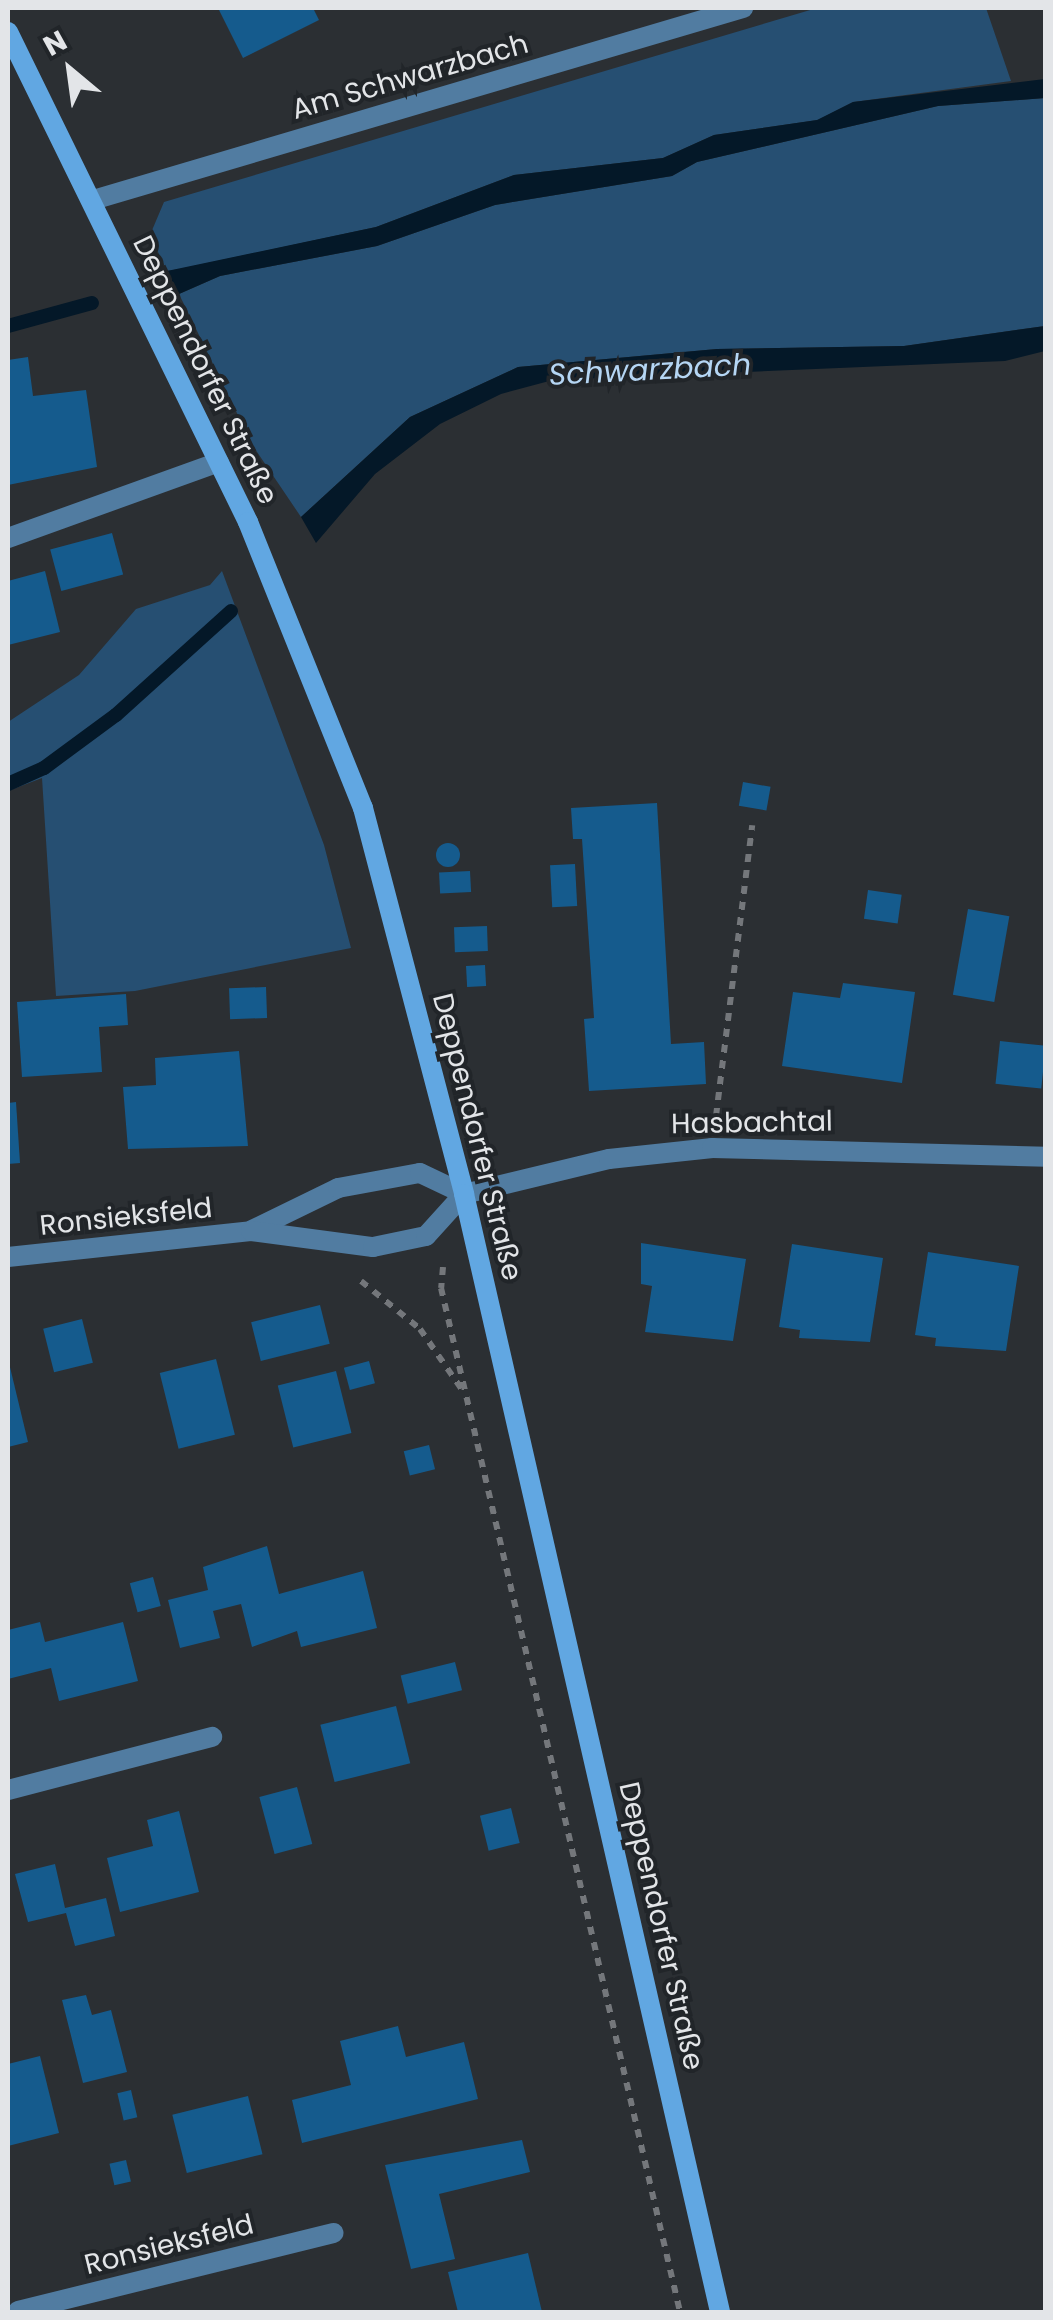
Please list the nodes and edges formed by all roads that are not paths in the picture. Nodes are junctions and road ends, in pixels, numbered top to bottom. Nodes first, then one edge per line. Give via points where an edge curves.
1 (743, 8) edge
2 (706, 13) edge
3 (8, 32) edge
4 (93, 200) junction
5 (219, 462) junction
6 (8, 538) edge
7 (1046, 1158) edge
8 (464, 1194) junction
9 (250, 1231) junction
10 (8, 1257) edge
11 (212, 1738) dead end
12 (8, 1790) edge
13 (334, 2233) dead end
14 (15, 2305) edge
15 (720, 2312) edge

1 - 2 street, Am Schwarzbach
2 - 4 street, Am Schwarzbach
3 - 4 street, Deppendorfer Straße
4 - 5 street, Deppendorfer Straße
5 - 6 street
5 - 8 street, Deppendorfer Straße via 294,622 363,808
7 - 8 street, Hasbachtal via 712,1148 609,1159
8 - 9 street, Ronsieksfeld via 420,1173 338,1188
8 - 9 street, Ronsieksfeld via 426,1236 373,1247
8 - 15 street, Deppendorfer Straße
9 - 10 street, Ronsieksfeld
11 - 12 street
13 - 14 street, Ronsieksfeld

